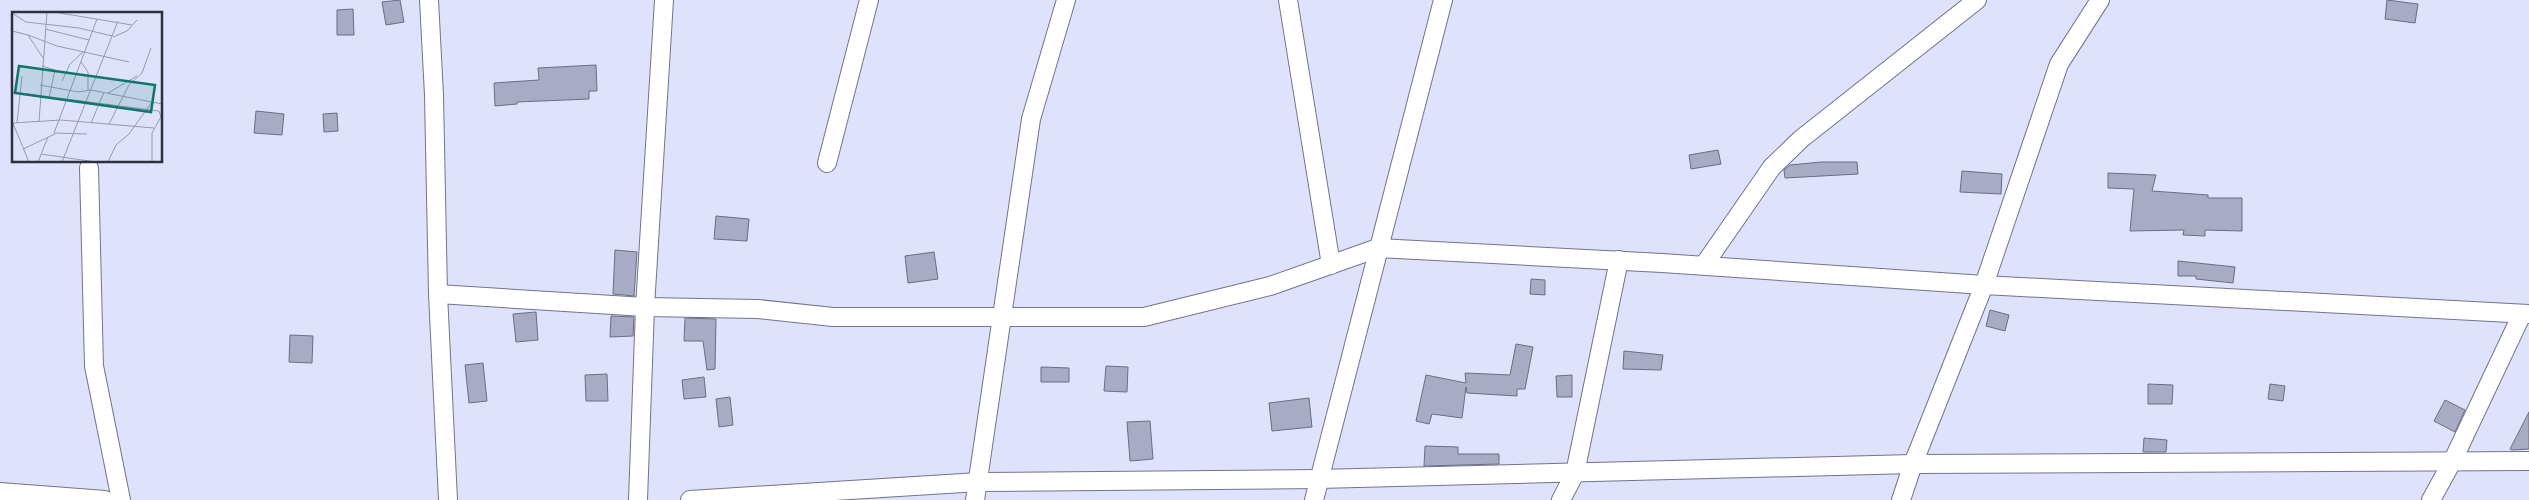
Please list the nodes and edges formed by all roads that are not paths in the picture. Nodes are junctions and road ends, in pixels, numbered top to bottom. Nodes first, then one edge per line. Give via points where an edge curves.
1 (429, 0) edge
2 (664, 0) edge
3 (869, 0) edge
4 (1066, 0) edge
5 (1288, 0) edge
6 (1442, 0) edge
7 (1978, 0) edge
8 (2100, 0) edge
9 (827, 163) dead end
10 (89, 168) dead end
11 (1378, 248) junction
12 (1619, 260) junction
13 (1331, 265) junction
14 (1704, 265) junction
15 (1984, 285) junction
16 (438, 294) junction
17 (645, 307) junction
18 (2526, 314) edge
19 (1002, 317) junction
20 (2453, 460) junction
21 (2529, 461) edge
22 (1913, 464) junction
23 (1574, 472) junction
24 (1318, 479) junction
25 (979, 482) junction
26 (0, 492) edge
27 (105, 500) edge
28 (122, 500) edge
29 (448, 500) edge
30 (638, 500) edge
31 (690, 500) edge
32 (974, 500) edge
33 (1314, 500) edge
34 (1561, 500) edge
35 (1901, 500) edge
36 (2431, 500) edge

1 - 16 street
2 - 17 street
3 - 9 street
4 - 19 street via 1031,119
5 - 13 street
6 - 11 street
7 - 14 street via 1783,156
8 - 15 street via 2059,64
10 - 28 street via 94,366
11 - 12 street
11 - 13 street
11 - 24 street
12 - 14 street
12 - 23 street
13 - 19 street via 1270,286 1144,317
14 - 15 street
15 - 18 street
15 - 22 street
16 - 17 street
16 - 29 street
17 - 19 street via 758,309 833,317
17 - 30 street
18 - 20 street
19 - 25 street
20 - 21 street
20 - 22 street
20 - 36 street
22 - 23 street
22 - 35 street
23 - 24 street
23 - 34 street
24 - 25 street
24 - 33 street
25 - 31 street
25 - 32 street
26 - 27 street

